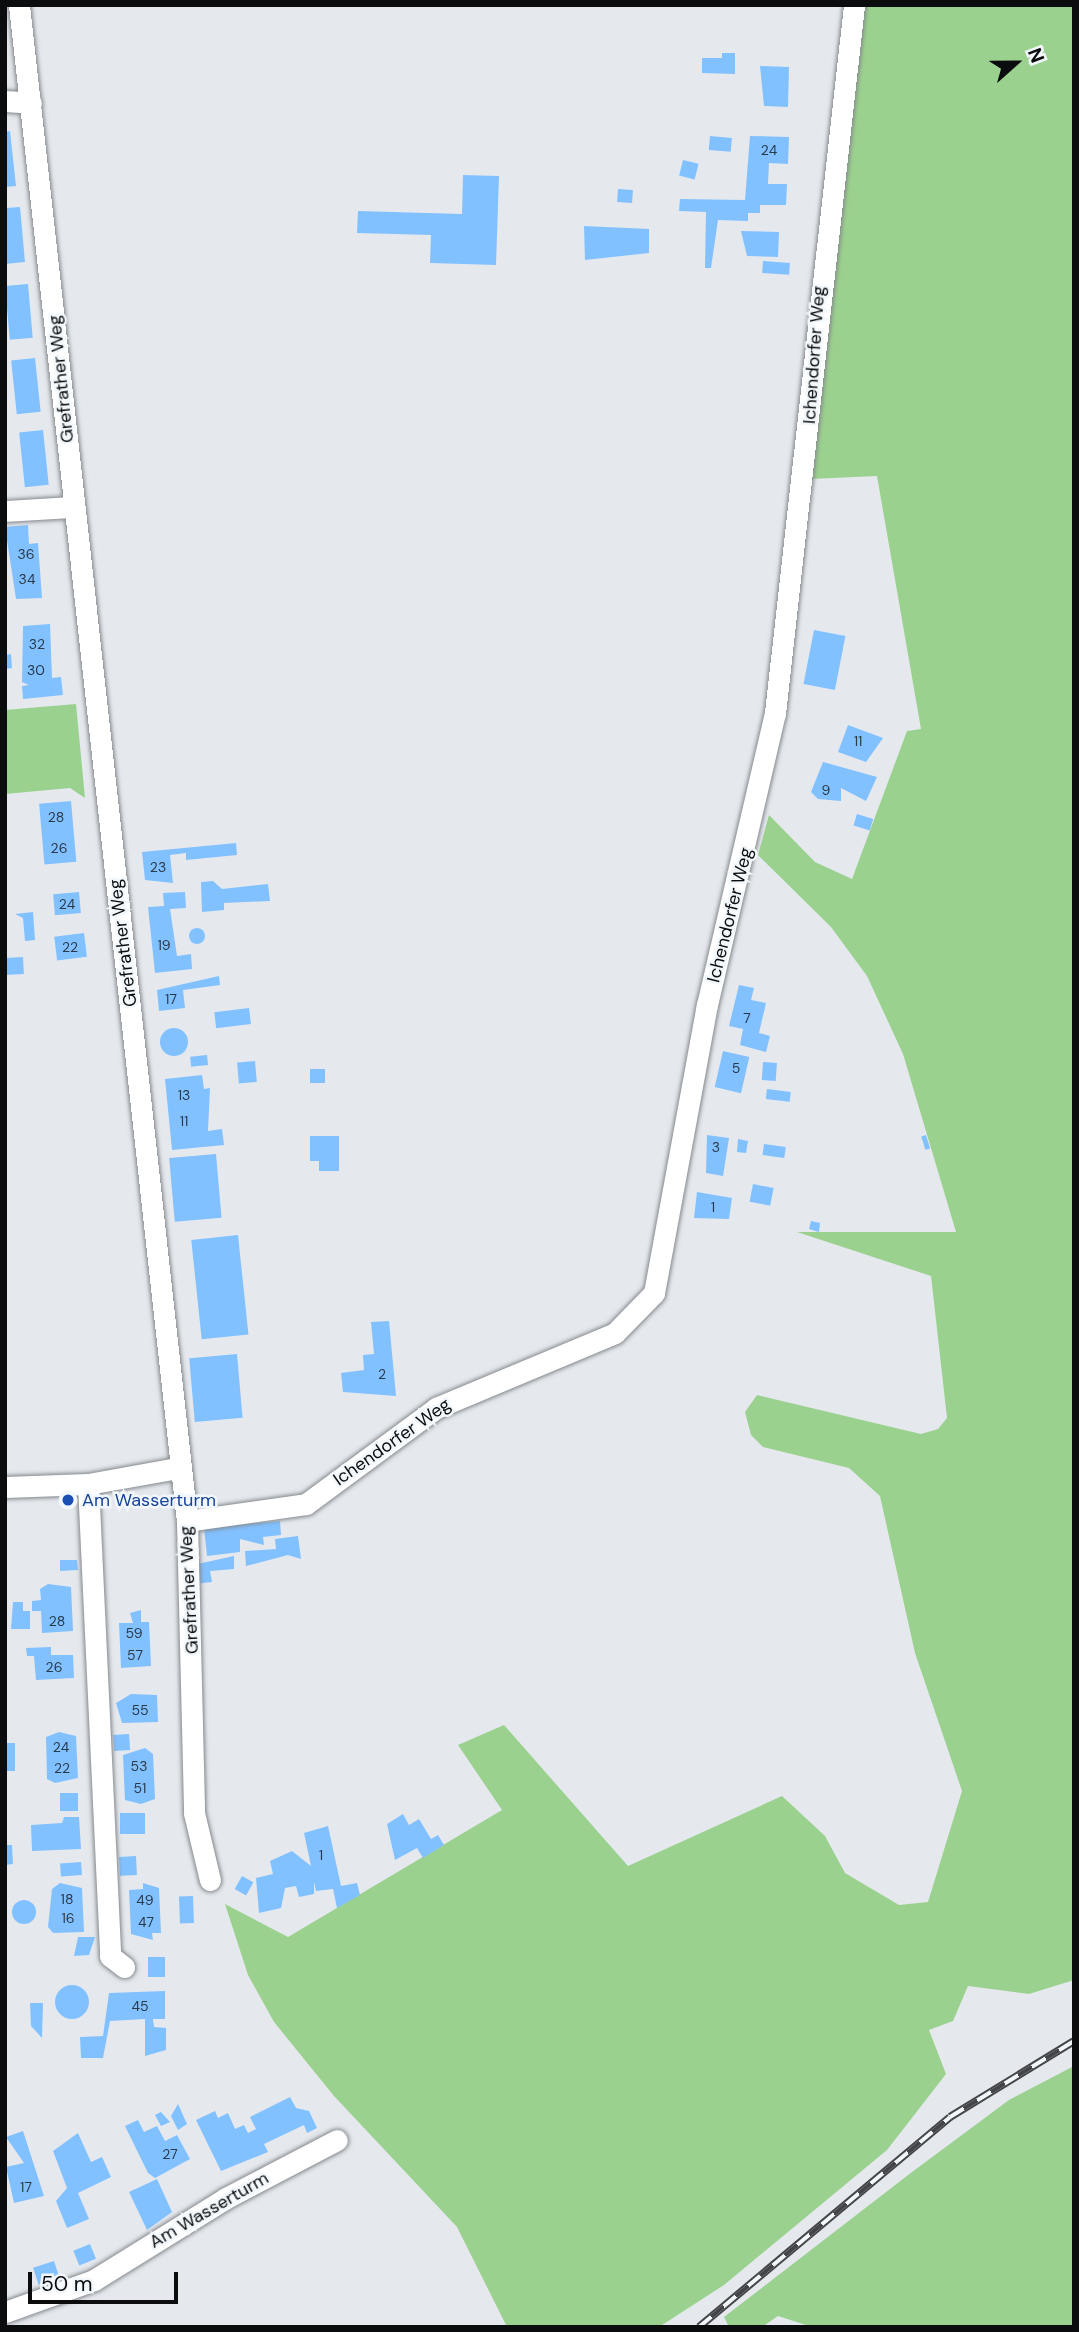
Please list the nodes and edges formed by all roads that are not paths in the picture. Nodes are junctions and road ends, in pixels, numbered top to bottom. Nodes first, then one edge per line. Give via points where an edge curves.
1 (19, 5) edge
2 (854, 5) edge
3 (5, 102) edge
4 (31, 103) junction
5 (73, 507) junction
6 (5, 512) edge
7 (177, 1468) junction
8 (88, 1484) junction
9 (5, 1487) edge
10 (187, 1521) junction
11 (209, 1880) dead end
12 (124, 1967) dead end
13 (337, 2140) dead end
14 (5, 2312) edge

1 - 4 street, Grefrather Weg
2 - 10 street, Ichendorfer Weg via 819,273 807,457 775,713 707,1005 654,1293 615,1333 436,1408 306,1504
3 - 4 street
4 - 5 street, Grefrather Weg
5 - 6 street
5 - 7 street, Grefrather Weg
7 - 8 street
7 - 10 street, Grefrather Weg
8 - 9 street
8 - 12 street via 110,1955
10 - 11 street, Grefrather Weg via 194,1813
13 - 14 street, Am Wasserturm via 226,2198 94,2280

